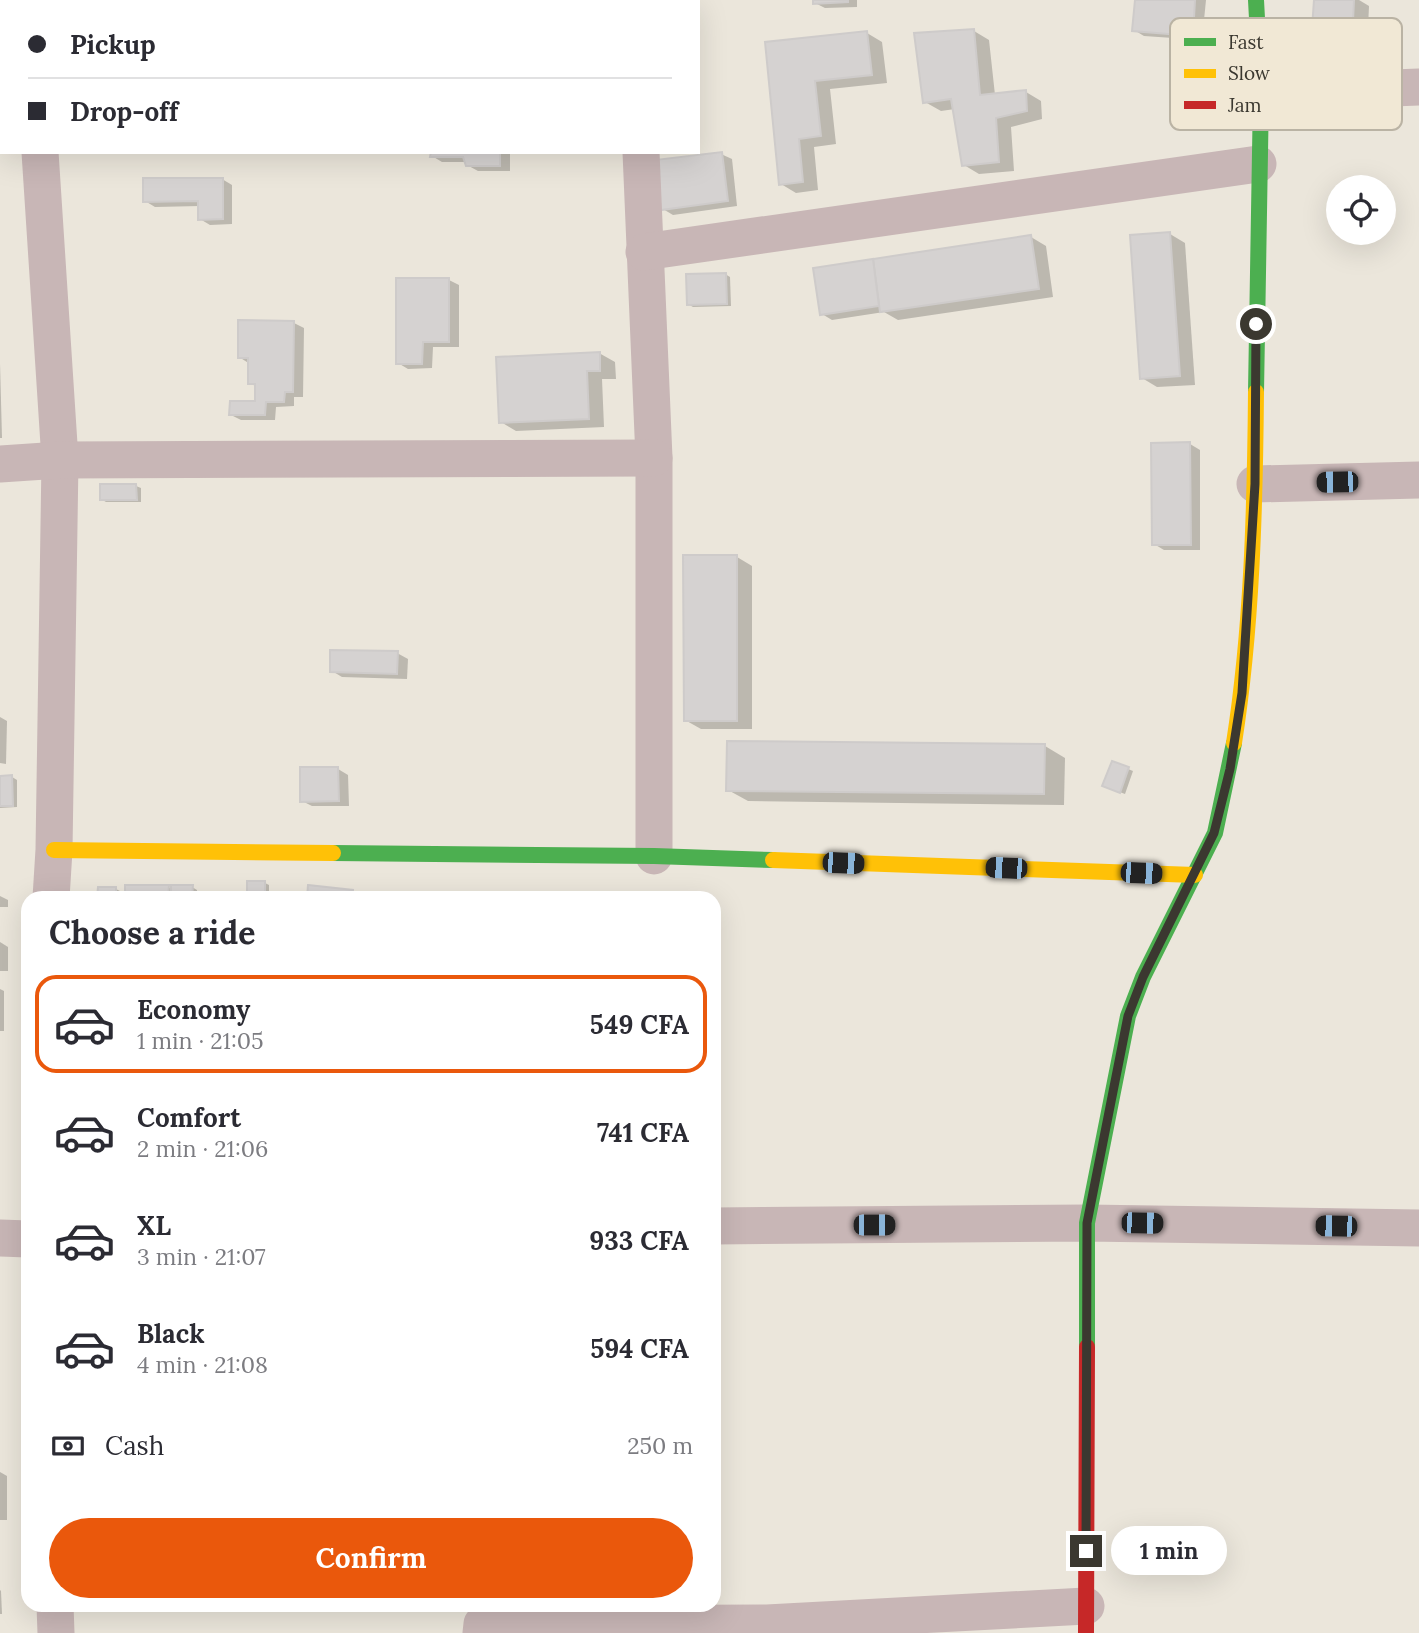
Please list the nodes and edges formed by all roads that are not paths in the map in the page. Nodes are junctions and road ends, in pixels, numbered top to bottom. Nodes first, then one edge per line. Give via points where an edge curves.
1 (1256, 0) edge
2 (1257, 18) edge
3 (1259, 130) edge
4 (40, 154) edge
5 (641, 154) edge
6 (1258, 164) junction
7 (644, 252) junction
8 (654, 458) junction
9 (60, 460) junction
10 (0, 464) edge
11 (1419, 480) edge
12 (1255, 484) junction
13 (54, 850) junction
14 (654, 856) junction
15 (1195, 875) junction
16 (51, 891) edge
17 (1087, 1223) junction
18 (721, 1226) edge
19 (1419, 1227) edge
20 (0, 1238) edge
21 (21, 1239) edge
22 (56, 1612) edge
23 (1086, 1619) edge
24 (57, 1633) edge
25 (481, 1633) edge

1 - 2 street
3 - 6 street
4 - 9 street
5 - 7 street
6 - 7 street
6 - 12 street
7 - 8 street
8 - 9 street
8 - 14 street
9 - 10 street
9 - 13 street
11 - 12 street
12 - 15 street via 1242,693 1214,833
13 - 14 street
13 - 16 street
14 - 15 street
15 - 17 street via 1128,1016
17 - 18 street
17 - 19 street
17 - 23 street
20 - 21 street
22 - 24 street
23 - 25 street via 482,1624

